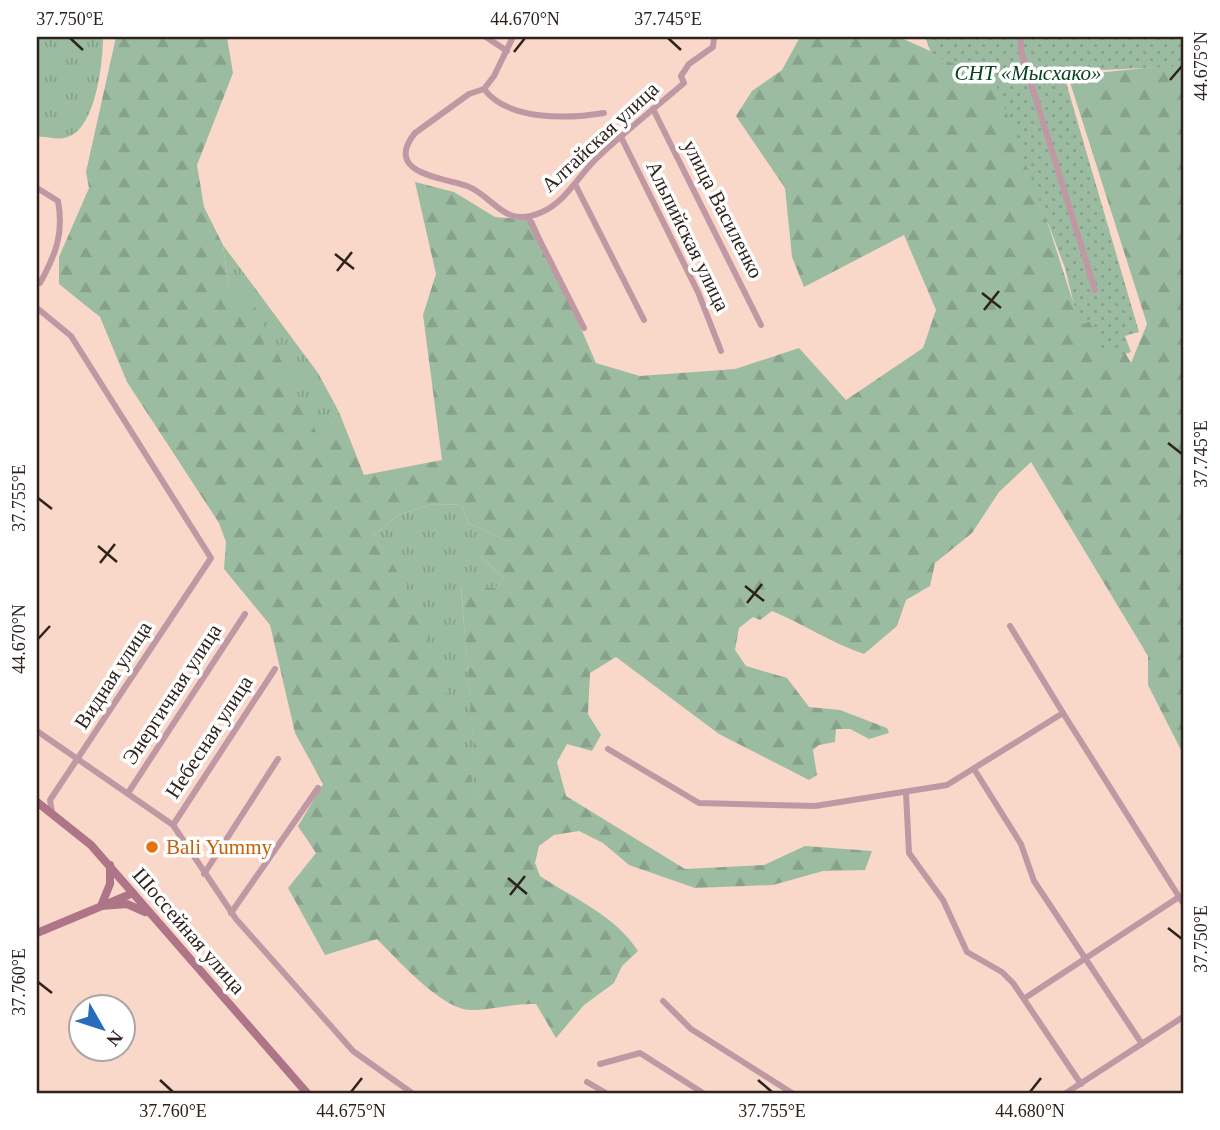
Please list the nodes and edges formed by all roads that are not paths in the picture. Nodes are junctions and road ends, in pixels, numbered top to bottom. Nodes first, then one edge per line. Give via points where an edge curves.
1 (486, 37) edge
2 (513, 37) edge
3 (714, 37) edge
4 (1021, 37) edge
5 (507, 51) junction
6 (484, 89) junction
7 (653, 109) junction
8 (604, 113) dead end
9 (621, 137) junction
10 (575, 184) junction
11 (37, 188) edge
12 (528, 217) junction
13 (37, 283) edge
14 (1095, 290) dead end
15 (37, 309) edge
16 (644, 320) dead end
17 (761, 325) dead end
18 (584, 328) dead end
19 (721, 351) dead end
20 (245, 614) dead end
21 (1010, 626) dead end
22 (275, 669) dead end
23 (1063, 713) junction
24 (37, 731) edge
25 (608, 749) dead end
26 (278, 758) dead end
27 (79, 759) junction
28 (974, 769) junction
29 (318, 788) dead end
30 (128, 793) junction
31 (906, 793) junction
32 (37, 802) edge
33 (52, 812) junction
34 (173, 825) junction
35 (110, 866) junction
36 (204, 874) junction
37 (133, 893) junction
38 (1181, 900) edge
39 (101, 906) junction
40 (232, 913) junction
41 (152, 915) junction
42 (37, 933) edge
43 (1085, 958) junction
44 (1025, 998) junction
45 (663, 1001) dead end
46 (1183, 1017) edge
47 (1142, 1044) junction
48 (600, 1064) dead end
49 (587, 1082) dead end
50 (1081, 1084) junction
51 (307, 1093) edge
52 (412, 1093) edge
53 (606, 1093) edge
54 (704, 1093) edge
55 (792, 1093) edge
56 (1066, 1093) edge

1 - 5 street
2 - 5 street
3 - 7 street, Алтайская улица via 713,47 684,70 684,83
4 - 14 street via 1021,51
5 - 6 street
6 - 8 street via 499,103 544,115
6 - 12 street via 469,94 415,133 408,157 418,173 468,187 498,211
7 - 9 street, Алтайская улица
7 - 17 street, улица Василенко
9 - 10 street, Алтайская улица
9 - 19 street, Альпийская улица via 698,292
10 - 12 street, Алтайская улица via 547,210
10 - 16 street
11 - 13 street via 58,201 63,226 48,268
12 - 18 street
15 - 27 street, Видная улица via 71,336 211,558
20 - 30 street, Энергичная улица
21 - 23 street
22 - 34 street, Небесная улица
23 - 28 street
23 - 38 street
24 - 27 street
25 - 31 street via 708,806 800,807
26 - 36 street
27 - 30 street
27 - 33 street, Видная улица via 50,800
28 - 31 street via 947,785
28 - 43 street via 1021,844 1034,881
29 - 40 street
30 - 34 street
31 - 44 street via 909,853 943,900 967,952 1002,972
32 - 33 street, Шоссейная улица
33 - 35 street, Шоссейная улица
34 - 36 street
35 - 37 street, Шоссейная улица
35 - 39 street via 110,884
36 - 40 street
37 - 39 street
37 - 41 street, Шоссейная улица
38 - 43 street
39 - 41 street via 127,904
39 - 42 street
40 - 52 street via 353,1051
41 - 51 street, Шоссейная улица
43 - 44 street
43 - 47 street
44 - 50 street
45 - 55 street via 691,1030
46 - 47 street
47 - 50 street
48 - 54 street via 640,1053
49 - 53 street
50 - 56 street

